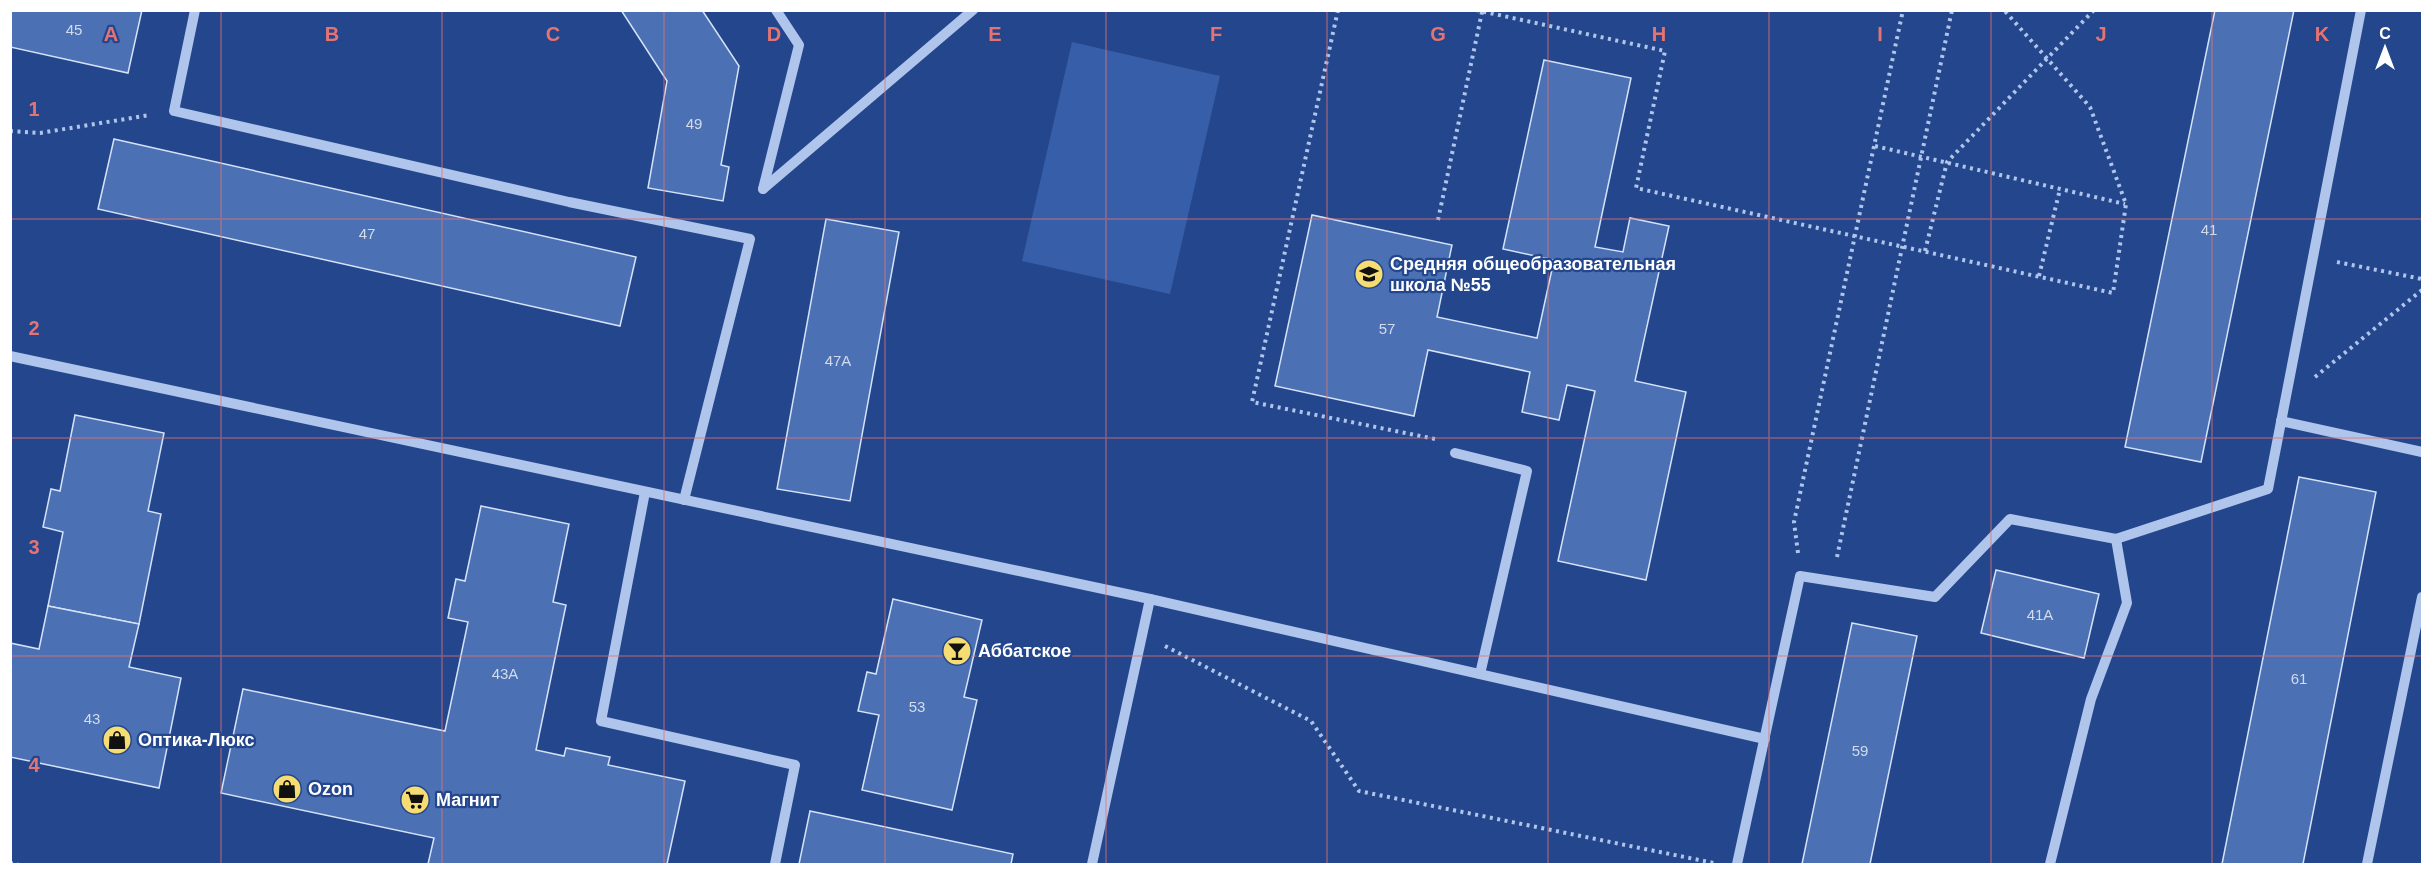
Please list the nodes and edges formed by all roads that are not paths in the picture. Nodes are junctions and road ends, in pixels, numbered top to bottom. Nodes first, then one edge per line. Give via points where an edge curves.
1 (195, 10) edge
2 (776, 10) edge
3 (973, 10) edge
4 (2361, 10) edge
5 (10, 356) edge
6 (2281, 421) junction
7 (2422, 452) edge
8 (1455, 453) road end
9 (645, 492) junction
10 (684, 500) junction
11 (2116, 539) junction
12 (2422, 597) edge
13 (1150, 599) junction
14 (1480, 674) junction
15 (1765, 739) junction
16 (775, 864) edge
17 (1092, 864) edge
18 (1737, 864) edge
19 (2050, 864) edge
20 (2367, 864) edge

1 - 10 lane via 174,111 569,202 750,239
2 - 3 lane via 799,45 763,189
4 - 6 lane
5 - 9 lane
6 - 7 lane
6 - 11 lane via 2268,489
8 - 14 lane via 1527,471
9 - 10 lane
9 - 16 lane via 601,721 795,765
10 - 13 lane
11 - 15 lane via 2010,519 1935,597 1800,576
11 - 19 lane via 2127,603 2091,699
12 - 20 lane
13 - 14 lane
13 - 17 lane
14 - 15 lane
15 - 18 lane

